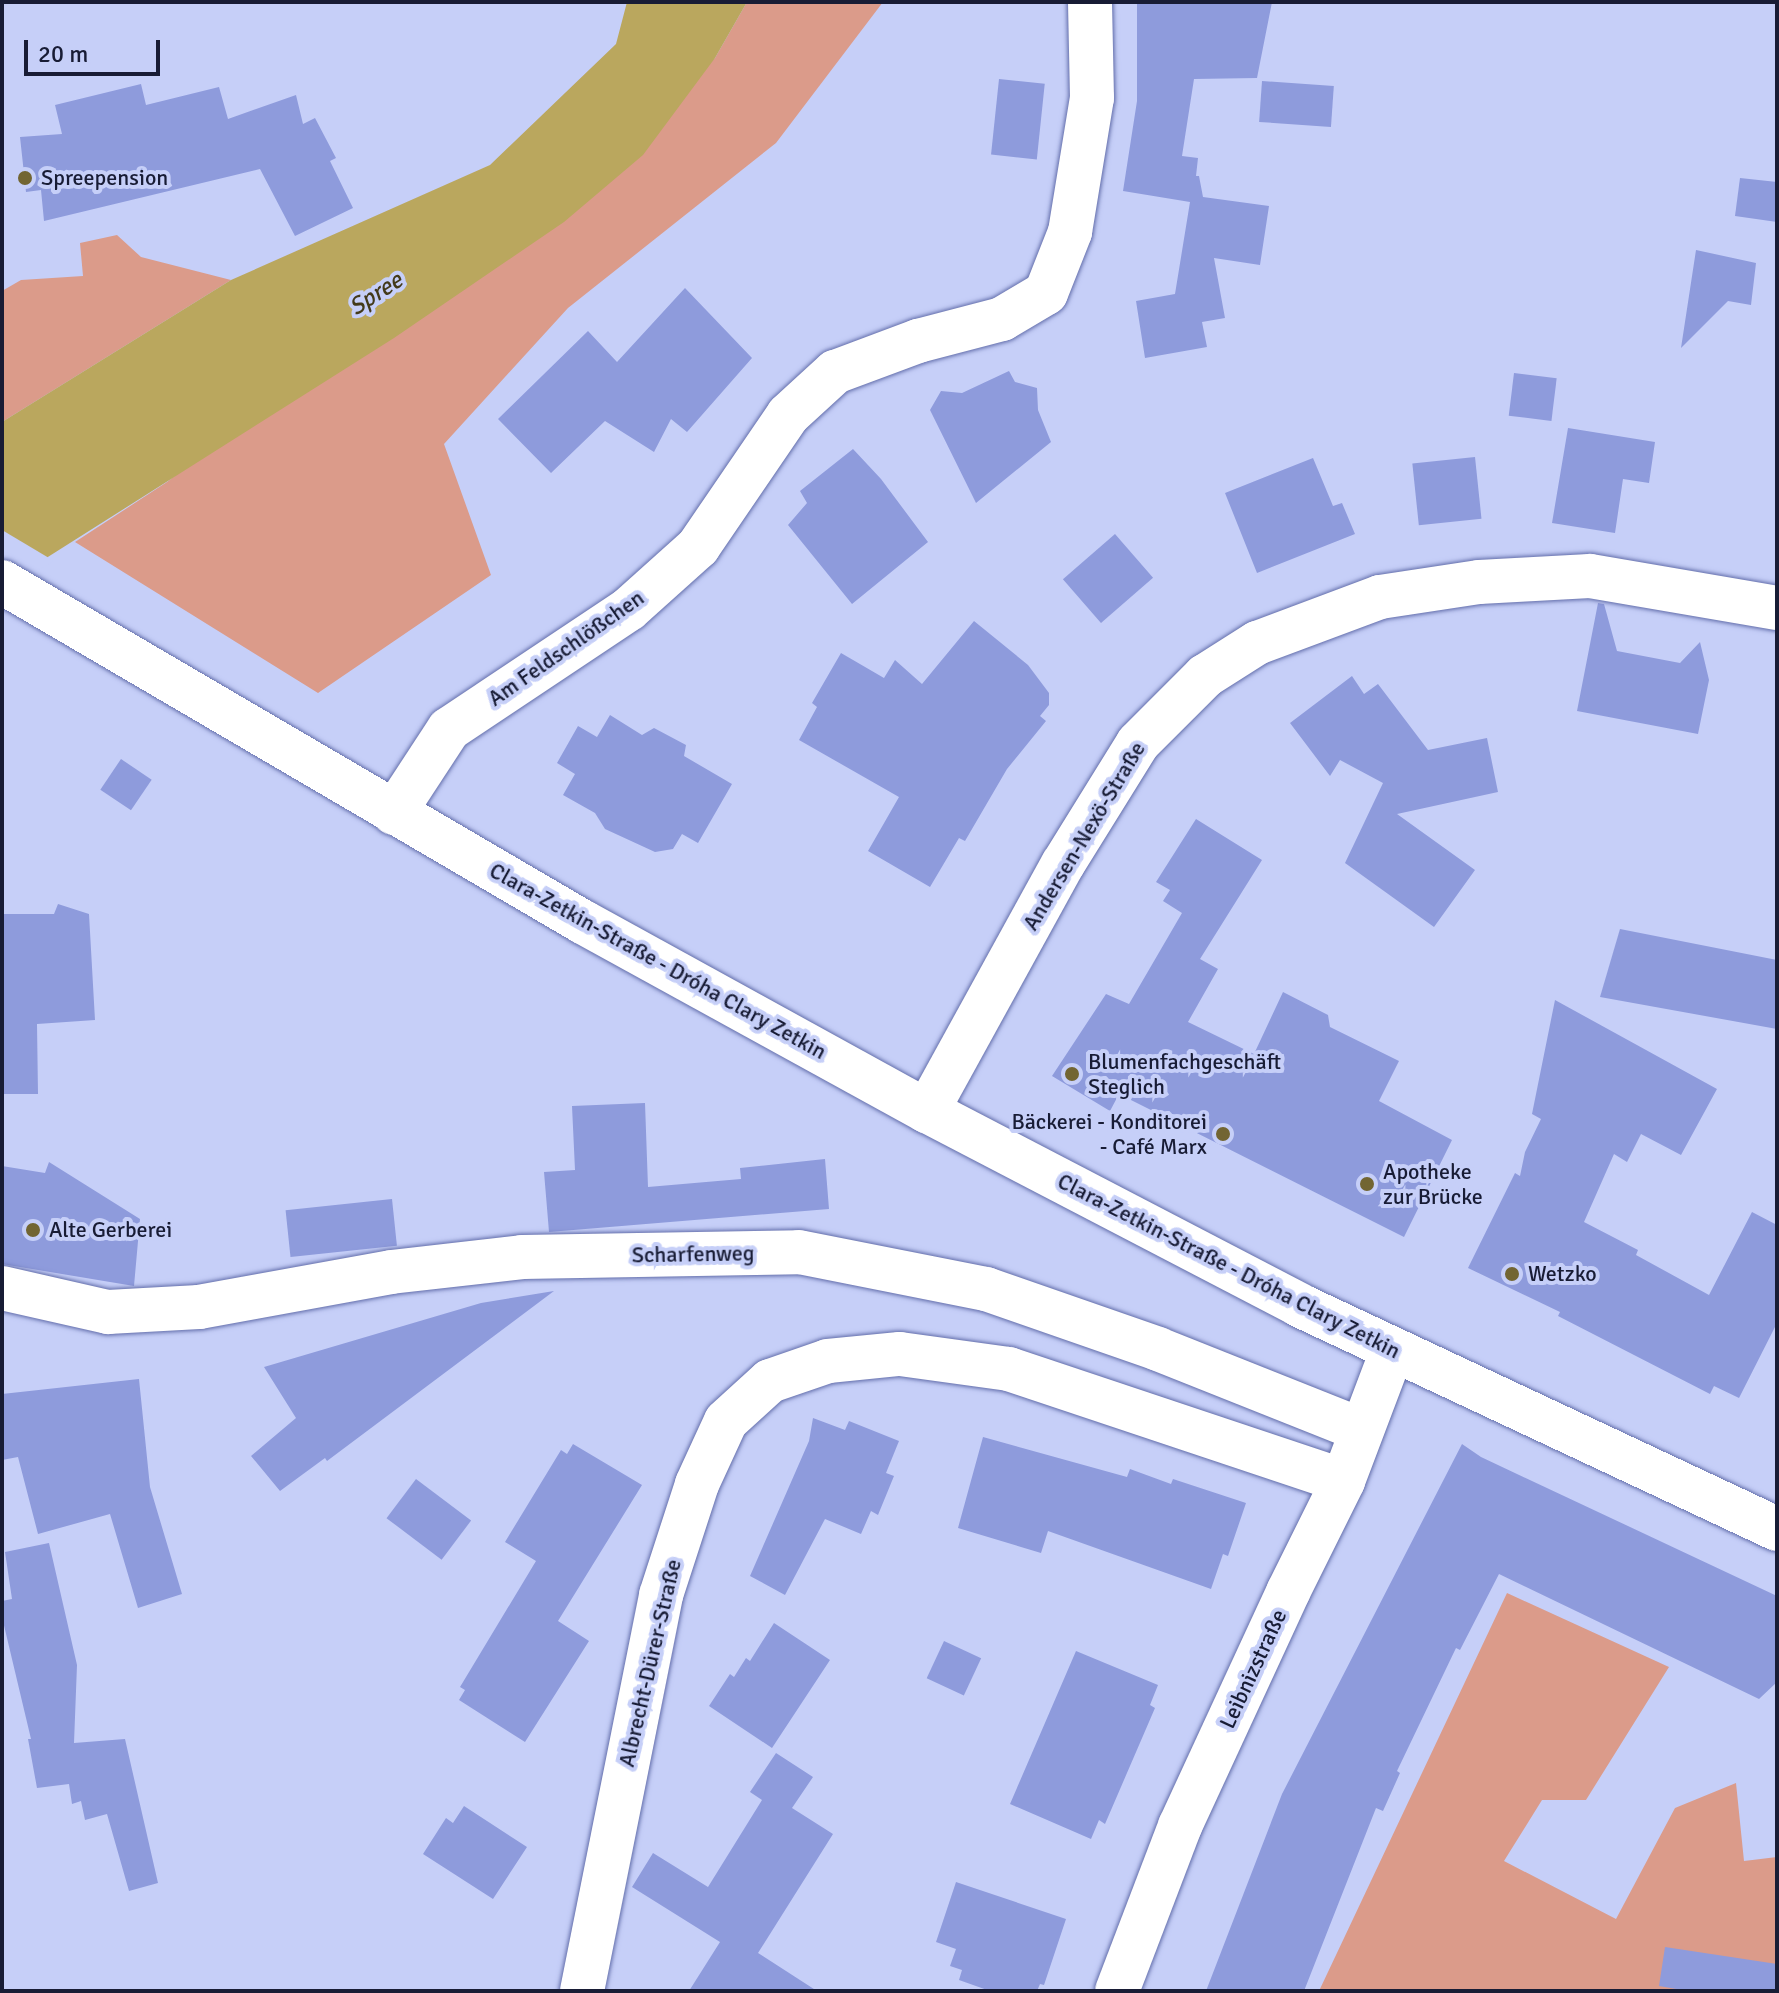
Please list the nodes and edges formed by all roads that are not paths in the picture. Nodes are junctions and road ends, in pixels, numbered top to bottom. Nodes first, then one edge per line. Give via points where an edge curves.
1 (1090, 2) edge
2 (2, 582) edge
3 (1777, 608) edge
4 (376, 802) junction
5 (927, 1111) junction
6 (2, 1288) edge
7 (1393, 1349) junction
8 (1362, 1430) junction
9 (1343, 1481) junction
10 (1777, 1529) edge
11 (582, 1991) edge
12 (1117, 1991) edge

1 - 4 street, Am Feldschlößchen via 1092,98 1070,232 1046,293 1002,319 918,341 835,372 788,415 698,547 629,609 449,729
2 - 4 street, Clara-Zetkin-Straße - Dróha Clary Zetkin
3 - 5 street, Andersen-Nexö-Straße via 1590,576 1479,582 1380,597 1257,643 1205,676 1138,743 1063,864
4 - 5 street, Clara-Zetkin-Straße - Dróha Clary Zetkin
5 - 7 street, Clara-Zetkin-Straße - Dróha Clary Zetkin via 1238,1276
6 - 8 street, Scharfenweg via 108,1312 199,1307 391,1272 522,1257 799,1252 986,1289 1158,1349
7 - 8 street, Leibnizstraße
7 - 10 street, Clara-Zetkin-Straße - Dróha Clary Zetkin
8 - 9 street, Leibnizstraße
9 - 11 street, Albrecht-Dürer-Straße via 1009,1369 900,1354 828,1361 770,1381 726,1421 697,1484 661,1595
9 - 12 street, Leibnizstraße via 1180,1826

